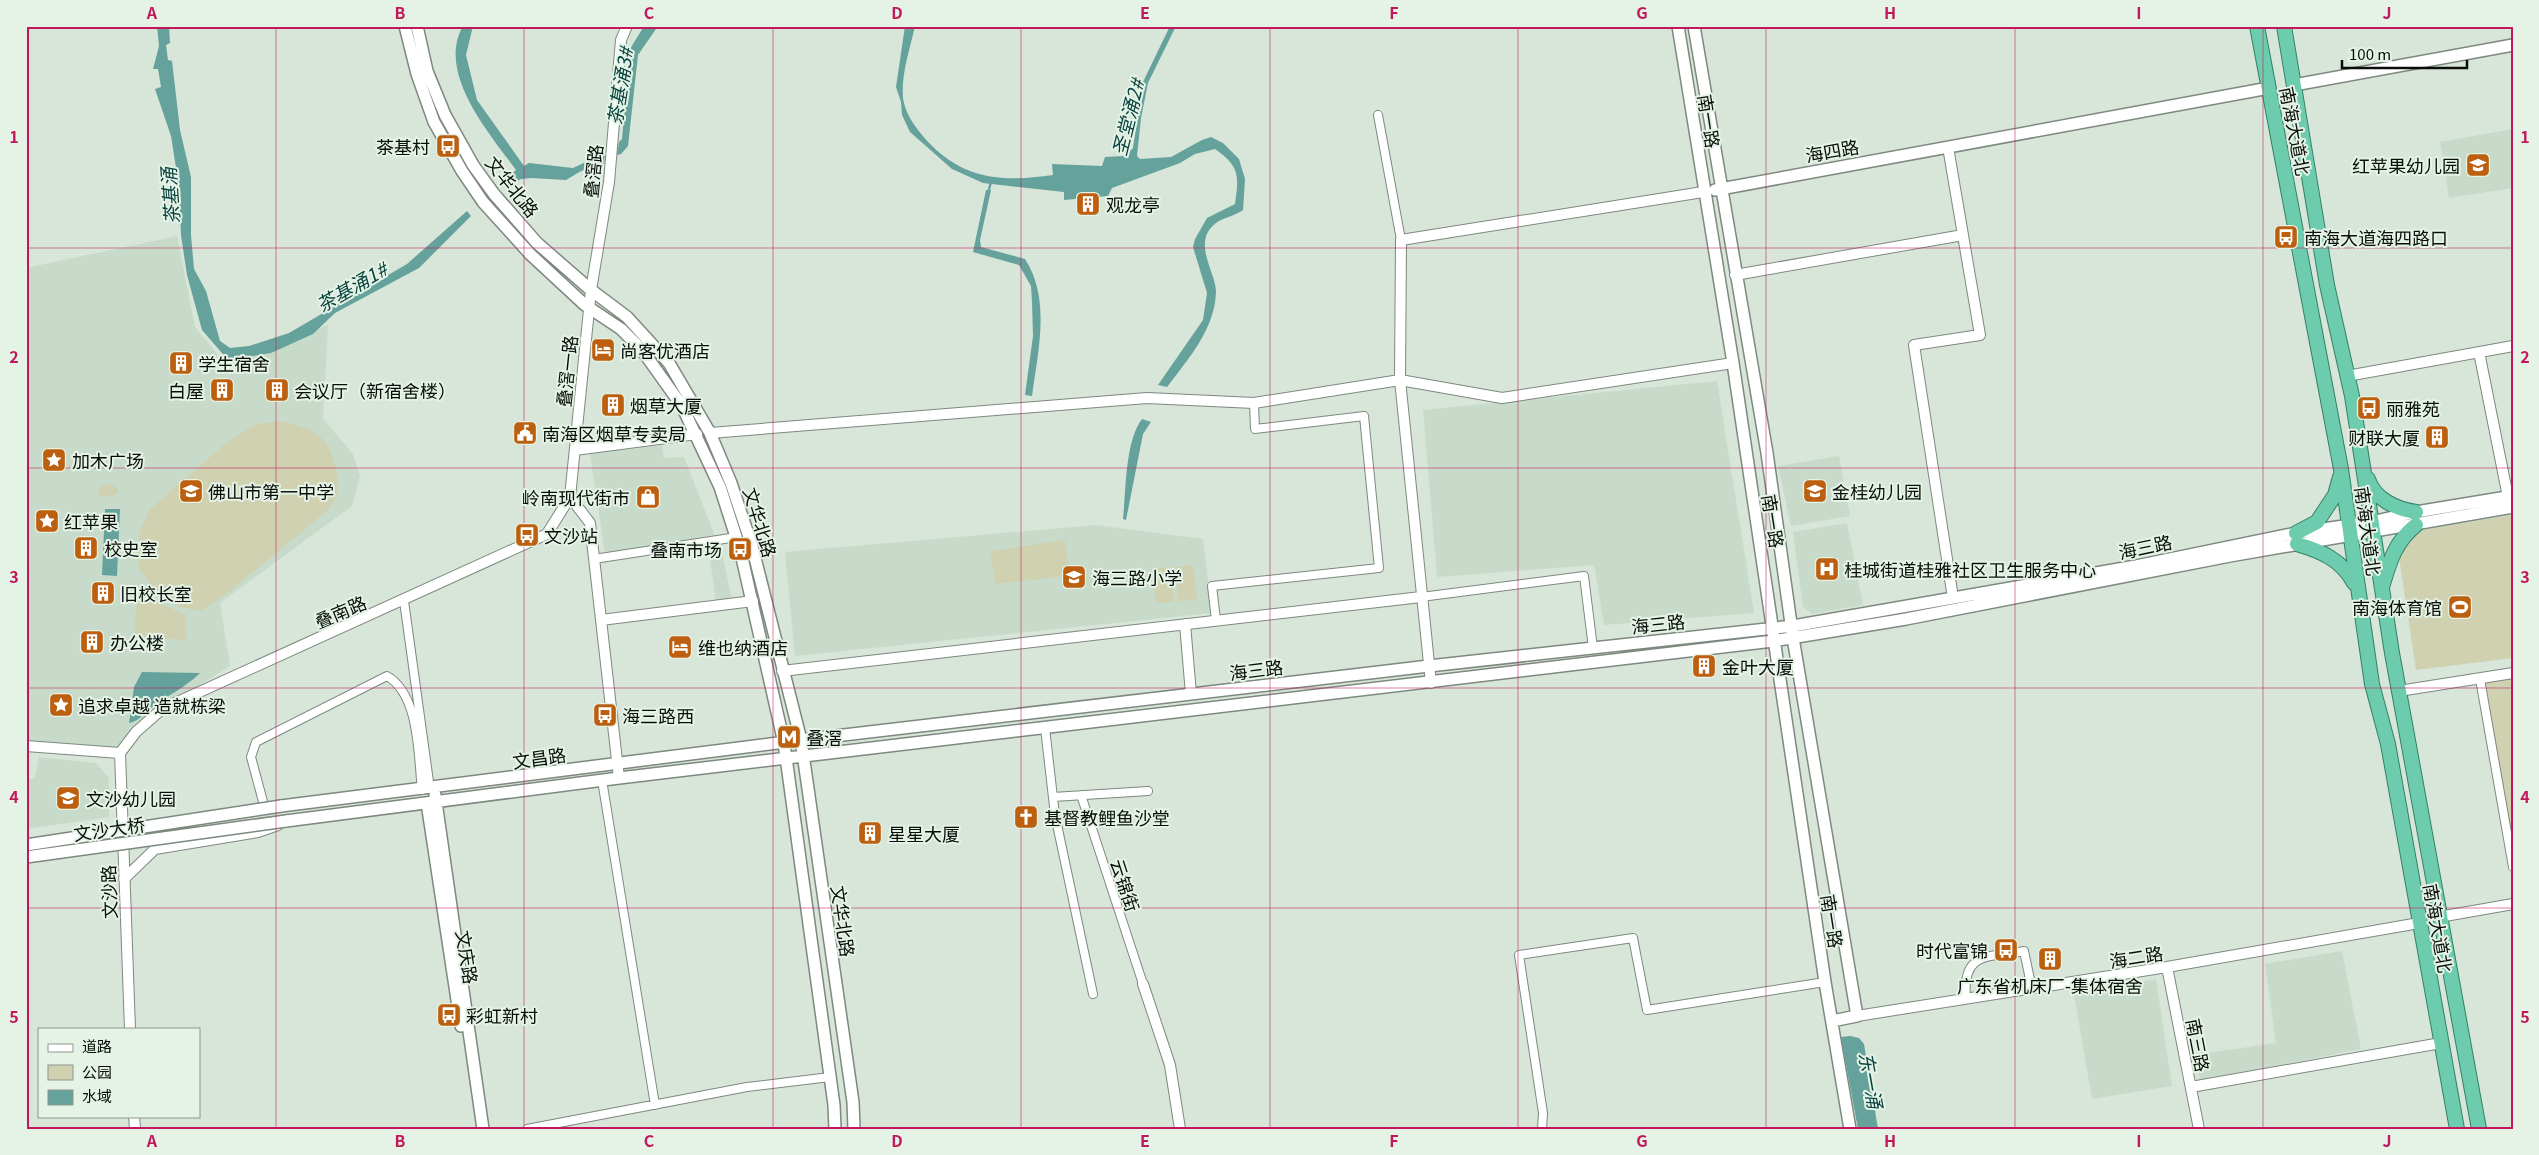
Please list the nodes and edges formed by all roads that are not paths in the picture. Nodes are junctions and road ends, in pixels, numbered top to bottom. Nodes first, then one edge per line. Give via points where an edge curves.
1 (405, 26) edge
2 (417, 26) edge
3 (628, 26) edge
4 (1678, 26) edge
5 (1694, 26) edge
6 (2258, 26) edge
7 (2284, 26) edge
8 (2513, 45) edge
9 (2294, 85) junction
10 (2269, 88) junction
11 (1378, 115) dead end
12 (1948, 147) junction
13 (1720, 189) junction
14 (1703, 192) junction
15 (1963, 235) junction
16 (1401, 240) junction
17 (1735, 274) junction
18 (591, 290) junction
19 (589, 308) junction
20 (2513, 346) edge
21 (2479, 352) junction
22 (1733, 363) junction
23 (2347, 376) junction
24 (1400, 380) junction
25 (1254, 403) junction
26 (710, 433) junction
27 (697, 434) junction
28 (575, 450) junction
29 (2363, 465) junction
30 (2341, 469) junction
31 (570, 497) junction
32 (2511, 500) edge
33 (2420, 520) junction
34 (2372, 528) junction
35 (2350, 531) junction
36 (736, 537) junction
37 (2296, 538) junction
38 (594, 559) junction
39 (2382, 587) junction
40 (2358, 590) junction
41 (1421, 597) junction
42 (1953, 598) junction
43 (404, 601) junction
44 (752, 601) junction
45 (601, 620) junction
46 (1216, 620) junction
47 (1185, 624) junction
48 (1773, 628) junction
49 (1793, 632) junction
50 (1774, 641) junction
51 (1593, 648) junction
52 (1429, 666) junction
53 (782, 671) junction
54 (2513, 673) edge
55 (2480, 679) junction
56 (1431, 683) junction
57 (2399, 692) junction
58 (1191, 694) junction
59 (956, 722) junction
60 (1045, 728) junction
61 (959, 738) junction
62 (801, 740) junction
63 (784, 743) junction
64 (26, 746) edge
65 (120, 753) junction
66 (803, 756) junction
67 (786, 759) junction
68 (617, 764) junction
69 (619, 778) junction
70 (602, 780) junction
71 (428, 789) junction
72 (1148, 791) dead end
73 (1081, 794) junction
74 (1053, 797) junction
75 (431, 803) junction
76 (281, 806) joint
77 (265, 809) junction
78 (286, 821) junction
79 (26, 845) edge
80 (26, 857) edge
81 (2513, 867) edge
82 (124, 879) junction
83 (2513, 904) edge
84 (2439, 917) junction
85 (2419, 923) junction
86 (2167, 967) junction
87 (1825, 982) junction
88 (1143, 984) joint
89 (2032, 989) junction
90 (1093, 994) dead end
91 (1966, 999) junction
92 (1857, 1016) junction
93 (1832, 1021) junction
94 (130, 1028) edge
95 (2441, 1043) junction
96 (830, 1077) junction
97 (2191, 1087) junction
98 (655, 1104) junction
99 (476, 1129) edge
100 (483, 1129) edge
101 (527, 1129) edge
102 (835, 1129) edge
103 (854, 1129) edge
104 (1180, 1129) edge
105 (1542, 1129) edge
106 (1850, 1129) edge
107 (2199, 1129) edge
108 (2457, 1129) edge
109 (2479, 1129) edge

1 - 19 main road, 文华北路 via 416,74 434,122 462,171 483,202 530,254
2 - 18 main road, 文华北路 via 427,71 445,115 473,164 494,194 537,243
3 - 18 street, 叠滘路 via 621,40 608,182
4 - 14 main road, 南一路
5 - 13 main road, 南一路
6 - 10 highway, 南海大道北
7 - 9 highway, 南海大道北
8 - 9 main road
9 - 23 highway, 南海大道北 via 2327,284
10 - 12 main road, 海四路
10 - 30 highway, 南海大道北
11 - 16 street
12 - 13 main road, 海四路
12 - 15 street
13 - 14 main road, 海四路
13 - 17 main road, 南一路
14 - 16 street, 海四路
14 - 22 main road, 南一路
15 - 17 street
15 - 42 street via 1980,335 1914,346
16 - 24 street
17 - 49 main road, 南一路 via 1767,453
18 - 19 street
18 - 26 main road, 文华北路 via 627,317 650,340 669,363
19 - 27 main road, 文华北路 via 620,329 642,350 682,406
19 - 28 street, 叠滘一路
20 - 21 street
21 - 23 street
21 - 32 street
22 - 24 street via 1502,398
22 - 48 main road, 南一路
23 - 29 highway, 南海大道北
24 - 25 street
24 - 41 street
25 - 26 street via 1146,398
25 - 46 street via 1255,429 1364,416 1379,568 1212,586
26 - 53 main road, 文华北路 via 752,546
27 - 28 street
27 - 36 main road, 文华北路 via 720,487
28 - 31 street, 叠滘一路
29 - 33 highway via 2369,484 2379,496
29 - 34 highway, 南海大道北
30 - 35 highway, 南海大道北
30 - 37 highway via 2335,496 2328,508 2318,522
31 - 38 street via 590,524
31 - 43 street, 叠南路 via 547,534
32 - 33 main road
32 - 33 main road
33 - 34 main road, 海三路
33 - 39 highway via 2395,548
34 - 35 main road, 海三路
34 - 39 highway, 南海大道北
35 - 37 main road, 海三路
35 - 40 highway, 南海大道北
36 - 38 street
36 - 44 main road, 文华北路
37 - 40 highway via 2348,570
37 - 42 main road, 海三路
37 - 49 main road, 海三路 via 1906,619
38 - 45 street
39 - 57 highway, 南海大道北
40 - 85 highway, 南海大道北 via 2372,684 2388,744
41 - 46 street
41 - 51 street via 1584,576
41 - 52 street
42 - 49 main road, 海三路
43 - 65 street, 叠南路 via 162,709 136,732
43 - 71 street
44 - 45 street
44 - 63 main road, 文华北路
45 - 68 street
46 - 47 street
47 - 53 street
47 - 58 street
48 - 49 main road, 海三路
48 - 50 main road, 南一路
48 - 51 main road, 海三路
49 - 50 main road, 海三路
49 - 92 main road, 南一路
50 - 56 main road, 海三路
50 - 87 main road, 南一路
51 - 52 main road, 海三路
52 - 56 street
52 - 58 main road, 海三路
53 - 62 main road, 文华北路
54 - 55 street
55 - 57 street
55 - 81 street
56 - 60 main road, 海三路
57 - 84 highway, 南海大道北
58 - 59 main road, 海三路
59 - 61 main road
59 - 62 main road, 海三路
60 - 61 main road, 海三路
60 - 74 street
61 - 66 main road, 海三路
62 - 63 main road, 文昌路
62 - 66 main road, 文华北路
63 - 67 main road, 文华北路
63 - 68 main road, 文昌路
64 - 65 street
65 - 82 street, 文沙路
66 - 67 main road, 海三路
66 - 103 main road, 文华北路 via 853,1102
67 - 69 main road, 文昌路
67 - 96 main road, 文华北路
68 - 69 street
68 - 71 main road, 文昌路
69 - 70 main road, 文昌路
70 - 75 main road, 文昌路
70 - 98 street
71 - 75 main road
71 - 76 main road, 文昌路
71 - 77 street via 413,713 395,681 387,676 256,742 251,757
72 - 73 street
73 - 74 street
73 - 88 street, 云锦街
74 - 90 street
75 - 78 main road, 文昌路
75 - 99 main road, 文庆路
75 - 100 main road, 文庆路 via 446,869
76 - 77 main road, 文沙大桥, bridge
77 - 79 main road, 文沙大桥, bridge
78 - 80 main road, 文沙大桥, bridge
78 - 82 street via 258,832 155,849
82 - 94 street, 文沙路
83 - 84 street
84 - 109 highway, 南海大道北
85 - 86 street, 海二路
85 - 95 highway, 南海大道北
86 - 89 street, 海二路
86 - 97 street, 南三路
87 - 93 main road, 南一路
87 - 105 street via 1646,1010 1633,938 1519,955 1544,1113
88 - 104 street via 1170,1066
89 - 91 street, 海二路
89 - 91 street via 2024,951 1979,958 1968,971
91 - 92 street, 海二路
92 - 93 main road
93 - 106 main road, 南一路
95 - 97 street
95 - 108 highway, 南海大道北
96 - 98 street via 747,1087
96 - 102 main road, 文华北路
97 - 107 street, 南三路
98 - 101 street

